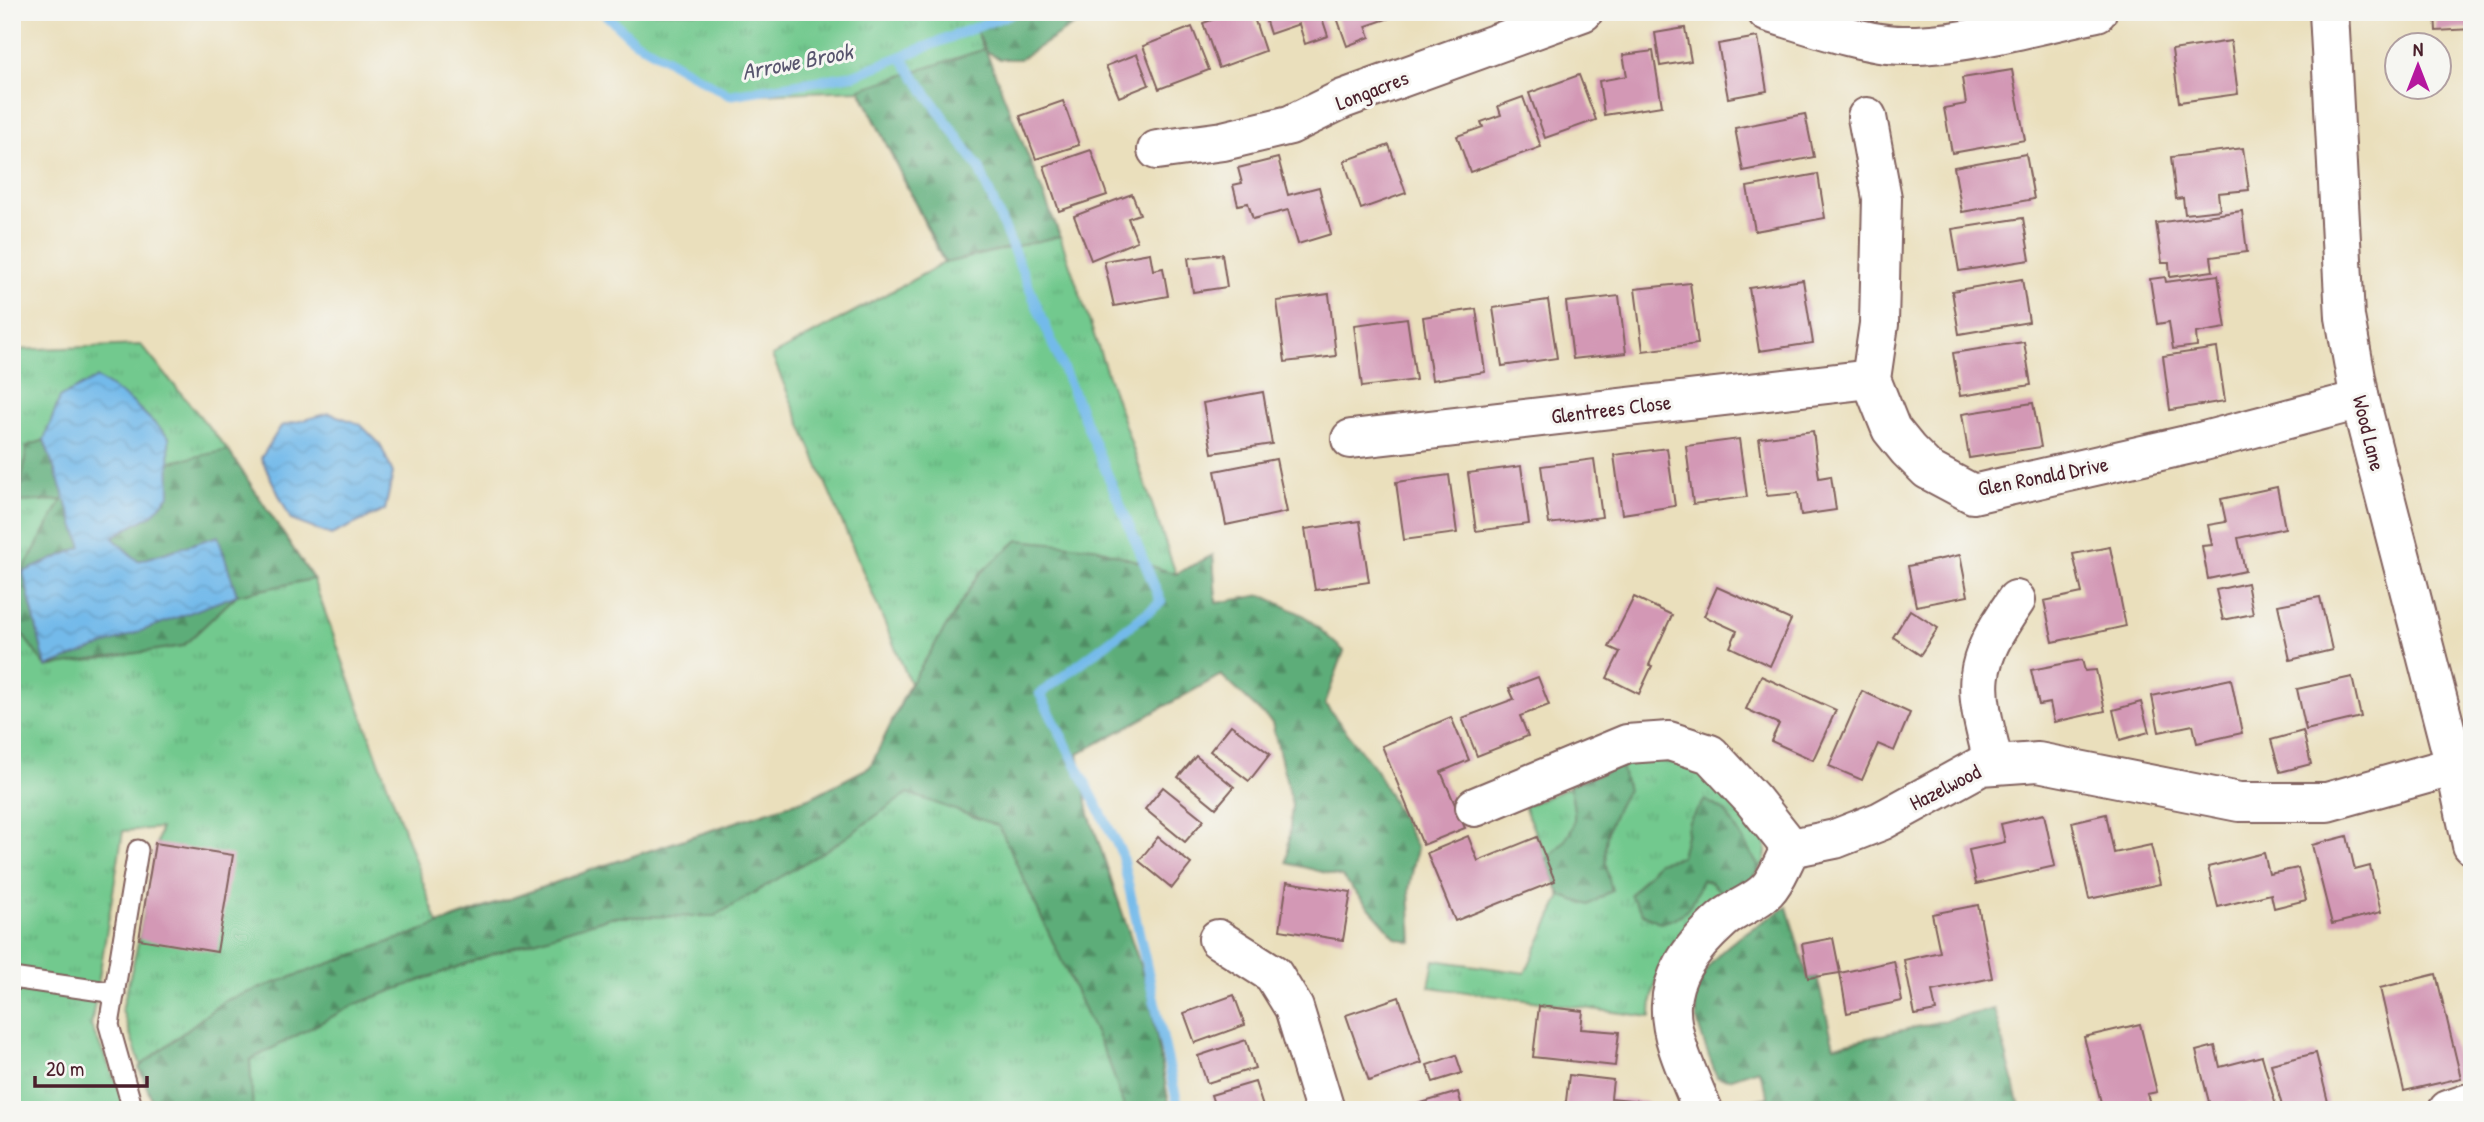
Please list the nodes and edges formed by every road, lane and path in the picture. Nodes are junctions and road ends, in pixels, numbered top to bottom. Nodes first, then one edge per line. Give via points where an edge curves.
1 (1583, 12) edge
2 (1767, 12) edge
3 (2097, 12) edge
4 (2329, 12) edge
5 (1867, 117) dead end
6 (1157, 149) dead end
7 (1871, 379) junction
8 (2360, 400) junction
9 (1351, 439) dead end
10 (2016, 600) dead end
11 (1994, 765) junction
12 (2455, 766) junction
13 (1475, 807) dead end
14 (2472, 845) edge
15 (1791, 848) junction
16 (138, 850) dead end
17 (1218, 939) dead end
18 (12, 978) edge
19 (115, 993) junction
20 (2472, 1102) edge
21 (133, 1110) edge
22 (1325, 1110) edge
23 (1703, 1110) edge
24 (2448, 1110) edge

1 - 6 street, Longacres via 1343,99 1290,125 1223,141
2 - 3 street via 1901,46
4 - 8 street, Wood Lane via 2345,317
5 - 7 street via 1882,198 1879,324
7 - 8 street, Glen Ronald Drive via 1891,429 1908,450 1928,470 1973,494
7 - 9 street, Glentrees Close
8 - 12 street, Wood Lane
10 - 11 street via 1994,632 1978,673 1979,705
11 - 12 street, Hazelwood via 2038,762 2239,802 2327,802
11 - 15 street, Hazelwood via 1980,766 1835,839
12 - 14 street, Wood Lane
13 - 15 street via 1627,744 1668,741 1710,754
15 - 23 street via 1767,890 1724,918 1687,956 1670,998 1670,1029
16 - 19 lane
17 - 22 street via 1273,974 1294,1008
18 - 19 lane
19 - 21 lane via 109,1025
20 - 24 street

